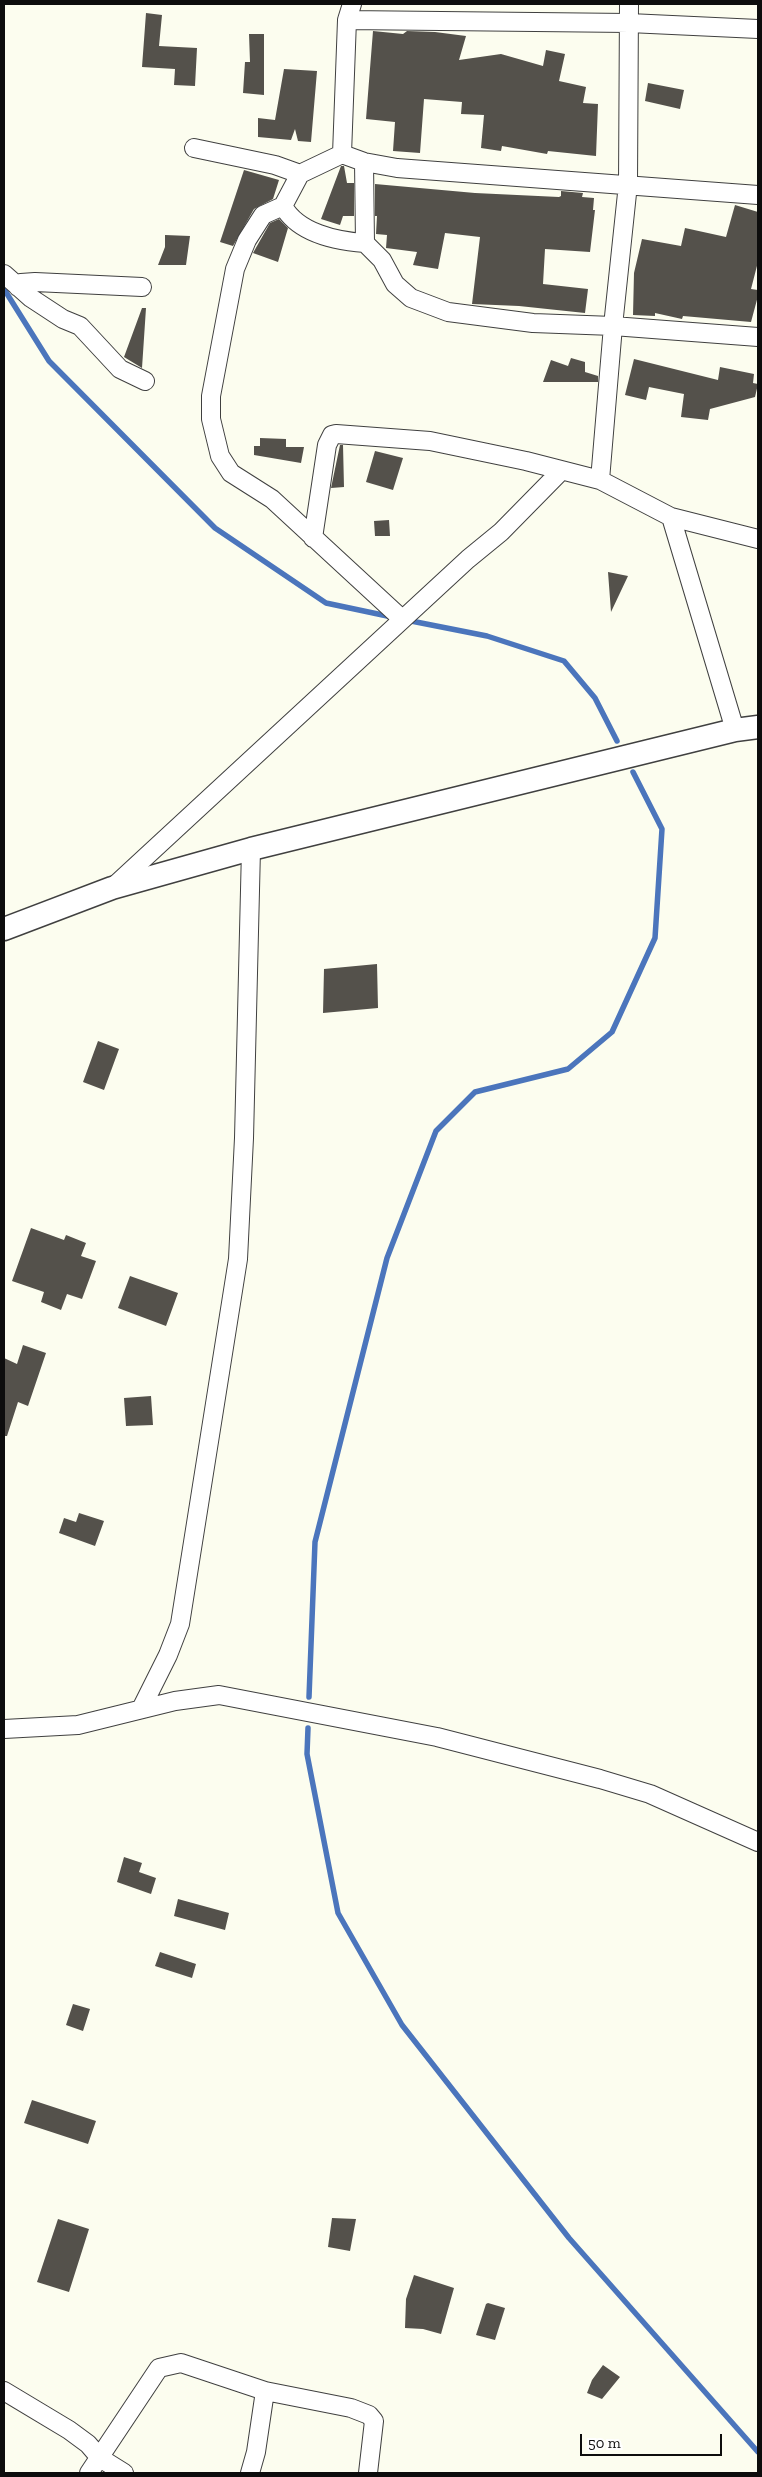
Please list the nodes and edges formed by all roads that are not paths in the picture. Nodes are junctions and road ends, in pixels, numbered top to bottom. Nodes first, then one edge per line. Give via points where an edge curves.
1 (629, 4) edge
2 (350, 12) edge
3 (629, 22) junction
4 (758, 29) edge
5 (194, 148) dead end
6 (342, 154) junction
7 (364, 162) junction
8 (300, 174) junction
9 (628, 184) junction
10 (758, 195) edge
11 (283, 206) junction
12 (365, 243) junction
13 (4, 274) edge
14 (18, 287) junction
15 (142, 287) dead end
16 (613, 326) junction
17 (758, 337) edge
18 (145, 382) dead end
19 (561, 472) junction
20 (600, 480) junction
21 (671, 517) junction
22 (313, 538) junction
23 (758, 539) edge
24 (402, 619) junction
25 (758, 727) edge
26 (735, 730) junction
27 (251, 849) junction
28 (112, 888) junction
29 (4, 929) edge
30 (141, 1710) junction
31 (4, 1729) edge
32 (758, 1842) edge
33 (4, 2391) edge
34 (265, 2391) junction
35 (100, 2458) junction
36 (89, 2473) edge
37 (124, 2473) edge
38 (250, 2473) edge
39 (368, 2473) edge

1 - 3 street
2 - 3 street
2 - 6 street
3 - 4 street
3 - 9 street
5 - 8 street via 275,165
6 - 7 street
6 - 8 street
7 - 9 street via 397,168
7 - 12 street
8 - 11 street
9 - 10 street
9 - 16 street
11 - 12 street via 300,225 345,242
11 - 22 street via 263,215 253,228 235,269 210,407 225,467 272,499
12 - 16 street via 382,260 395,284 405,294 448,312 533,323
13 - 14 street
14 - 15 street via 21,283 35,282
14 - 18 street via 56,314 80,326 120,370
16 - 17 street
16 - 20 street
19 - 20 street
19 - 22 street via 430,440 336,434 327,445
19 - 24 street via 501,532
20 - 21 street
21 - 23 street
21 - 26 street
22 - 24 street
24 - 28 street
25 - 26 street
26 - 27 street
27 - 28 street
27 - 30 street via 238,1259 180,1624
28 - 29 street
30 - 31 street via 78,1725
30 - 32 street via 219,1695 437,1737 650,1794
33 - 35 street via 69,2430
34 - 35 street via 181,2363 159,2368
34 - 38 street
34 - 39 street via 351,2408 369,2415 374,2421
35 - 36 street
35 - 37 street

